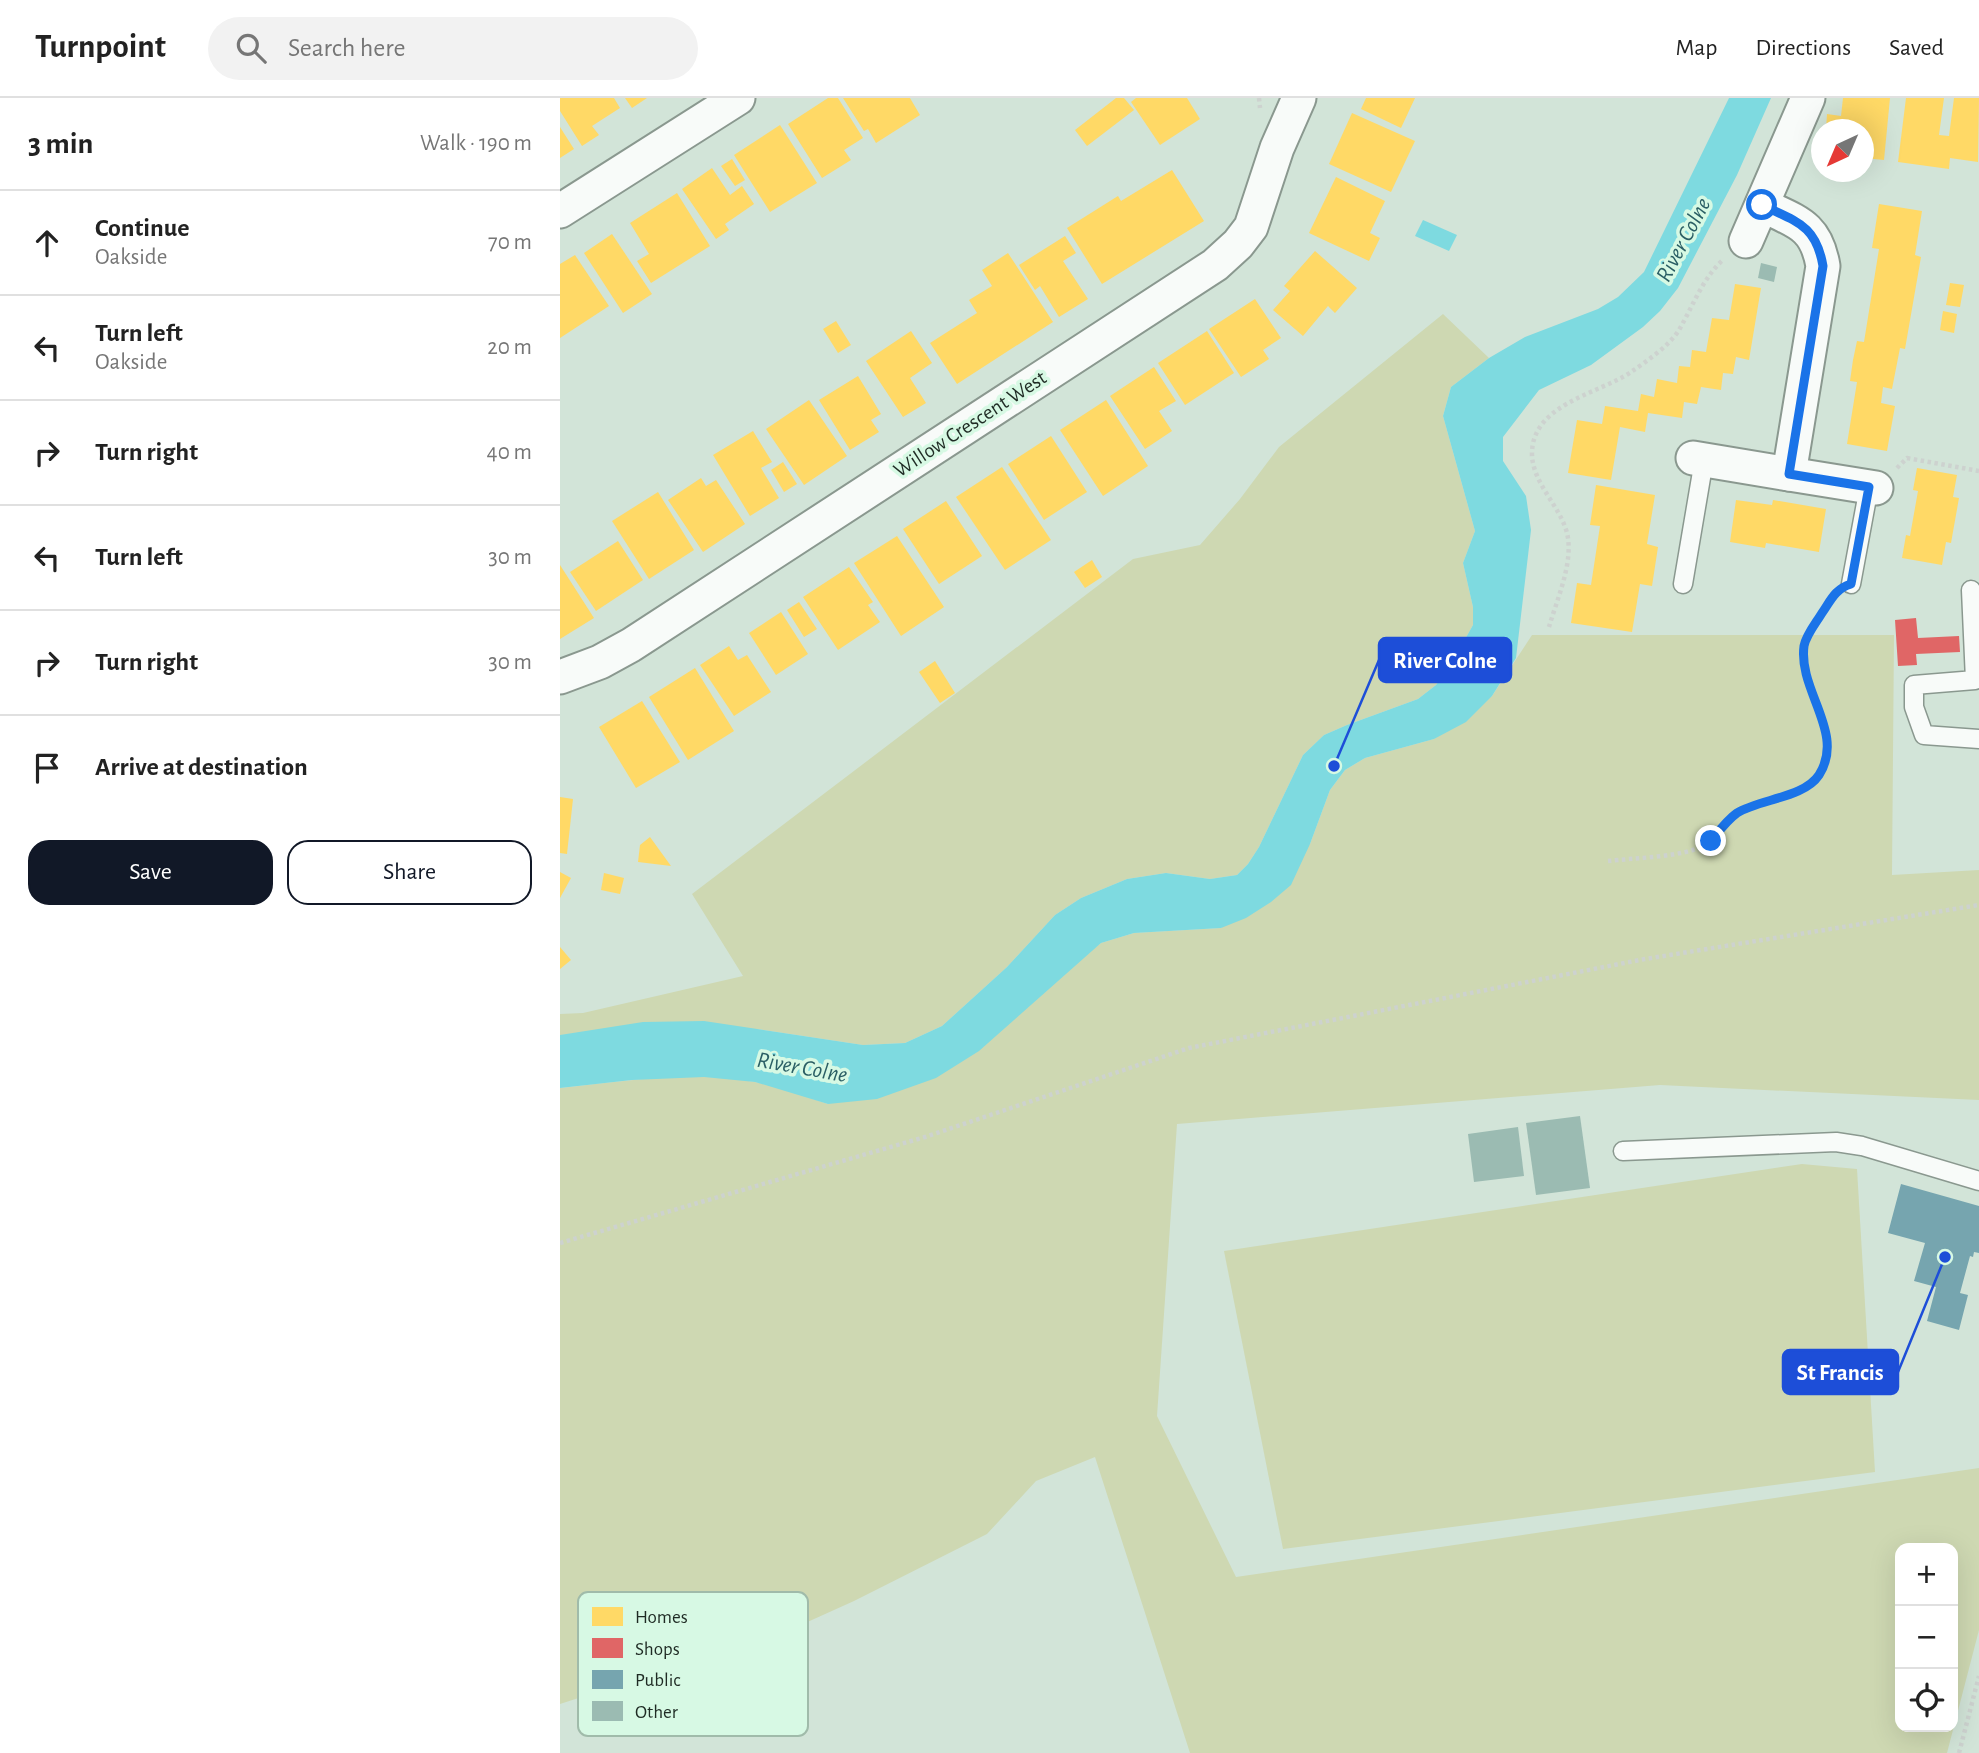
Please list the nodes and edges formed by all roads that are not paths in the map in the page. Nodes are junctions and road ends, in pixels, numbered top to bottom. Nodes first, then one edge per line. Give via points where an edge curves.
1 (738, 98) edge
2 (1299, 98) edge
3 (1808, 98) edge
4 (1762, 205) junction
5 (560, 211) edge
6 (1746, 241) road end
7 (1699, 459) joint
8 (1789, 474) junction
9 (1872, 488) joint
10 (1683, 584) dead end
11 (1851, 584) road end
12 (1971, 590) dead end
13 (560, 677) edge
14 (1979, 739) edge
15 (1623, 1151) dead end
16 (1979, 1181) edge

1 - 5 street
2 - 13 street, Willow Crescent West via 1251,227 1215,265 631,645
3 - 4 street
4 - 6 street
4 - 8 street via 1808,230 1817,240 1823,266
7 - 8 street
7 - 10 lane
8 - 9 street
9 - 11 lane
12 - 14 lane via 1975,680 1914,685 1914,707 1924,735
15 - 16 lane via 1836,1142

